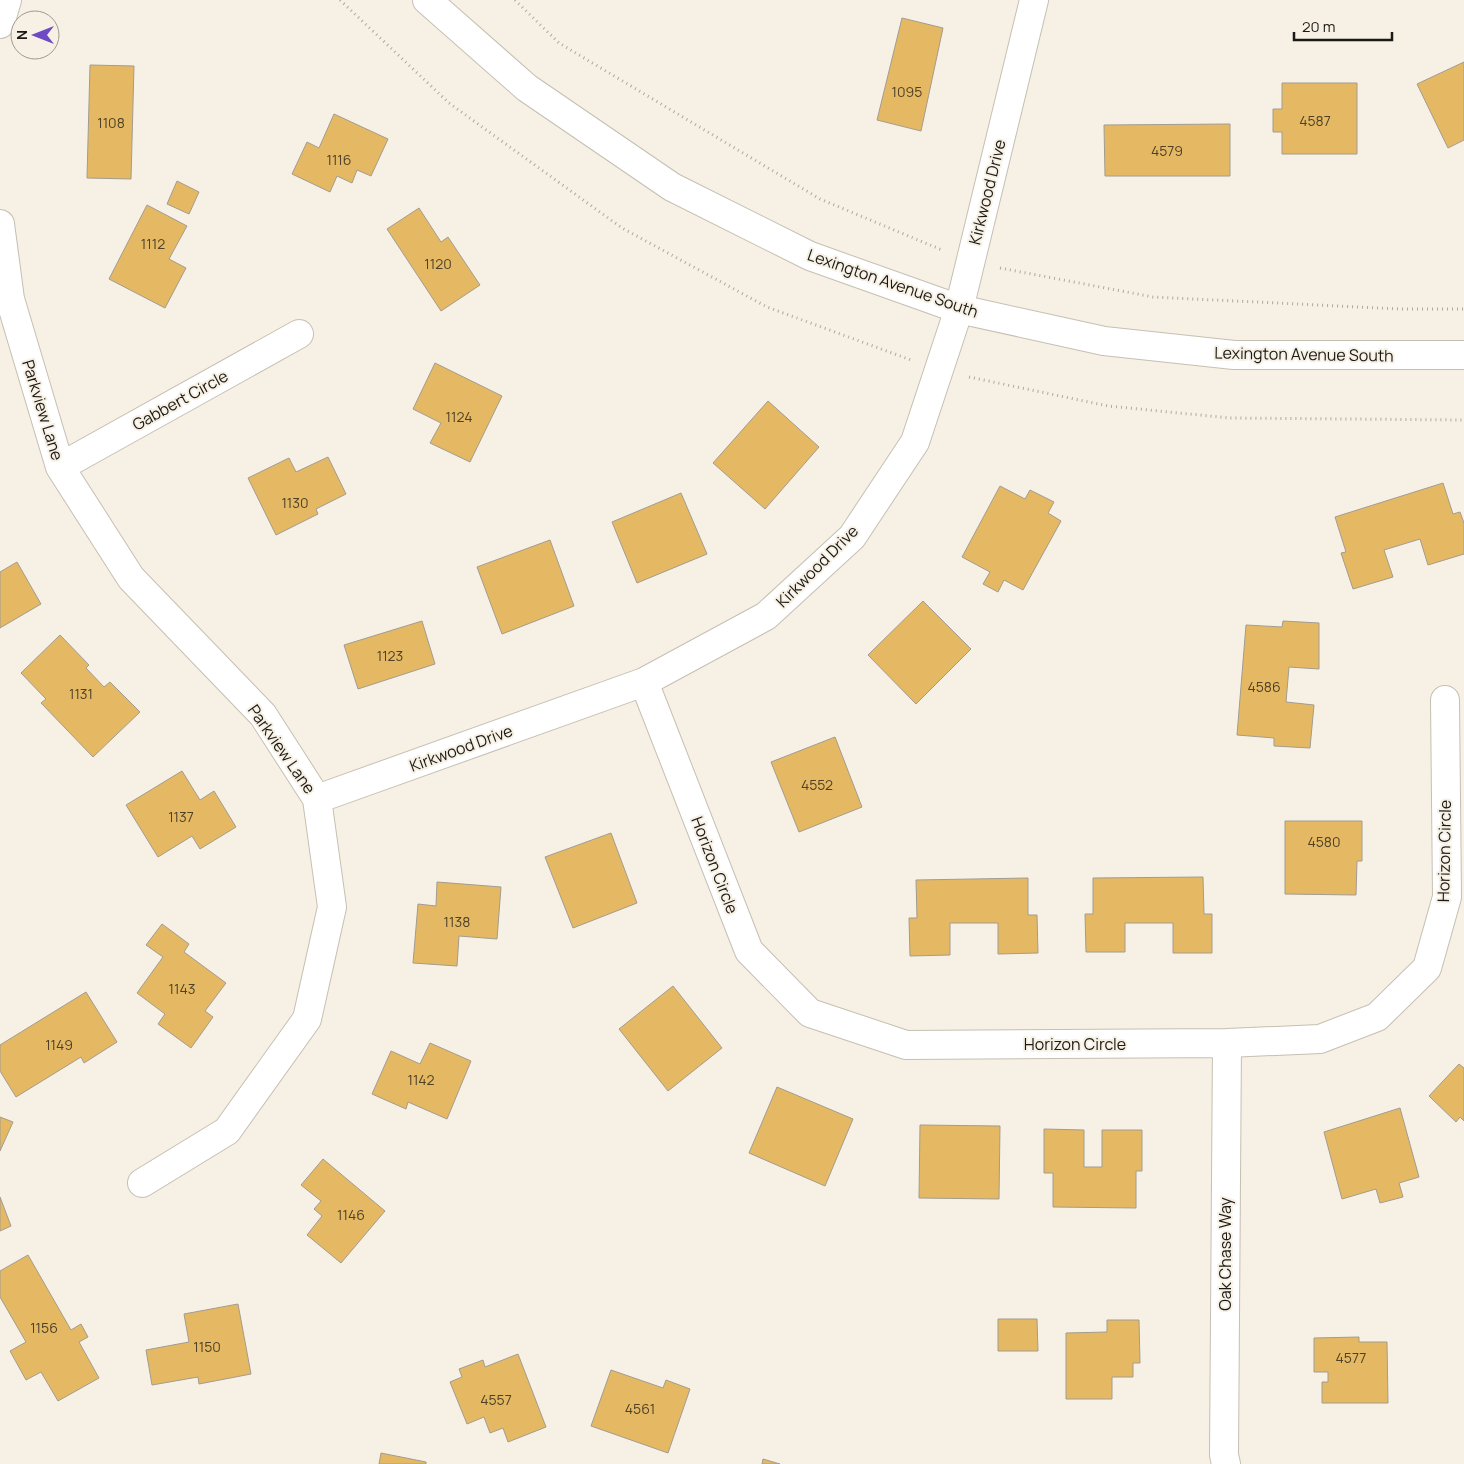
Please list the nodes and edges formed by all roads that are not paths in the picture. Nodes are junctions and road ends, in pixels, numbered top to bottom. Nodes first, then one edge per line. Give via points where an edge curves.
1 (7, 0) edge
2 (427, 0) edge
3 (1034, 0) edge
4 (0, 24) edge
5 (0, 224) edge
6 (959, 309) junction
7 (299, 334) dead end
8 (1464, 355) edge
9 (60, 467) junction
10 (644, 682) junction
11 (1445, 700) dead end
12 (318, 799) junction
13 (1227, 1043) junction
14 (142, 1183) dead end
15 (1226, 1464) edge

1 - 4 street
2 - 6 street, Lexington Avenue South via 527,88 672,187 810,256
3 - 6 street, Kirkwood Drive
5 - 9 street, Parkview Lane via 10,299
6 - 8 street, Lexington Avenue South via 1104,341 1234,355
6 - 10 street, Kirkwood Drive via 915,442 852,537 766,616
7 - 9 street, Gabbert Circle
9 - 12 street, Parkview Lane via 130,578 263,715
10 - 12 street, Kirkwood Drive
10 - 13 street, Horizon Circle via 749,951 810,1013 906,1045
11 - 13 street, Horizon Circle via 1447,897 1426,968 1377,1016 1320,1039
12 - 14 street, Parkview Lane via 332,907 307,1019 227,1131
13 - 15 street, Oak Chase Way

